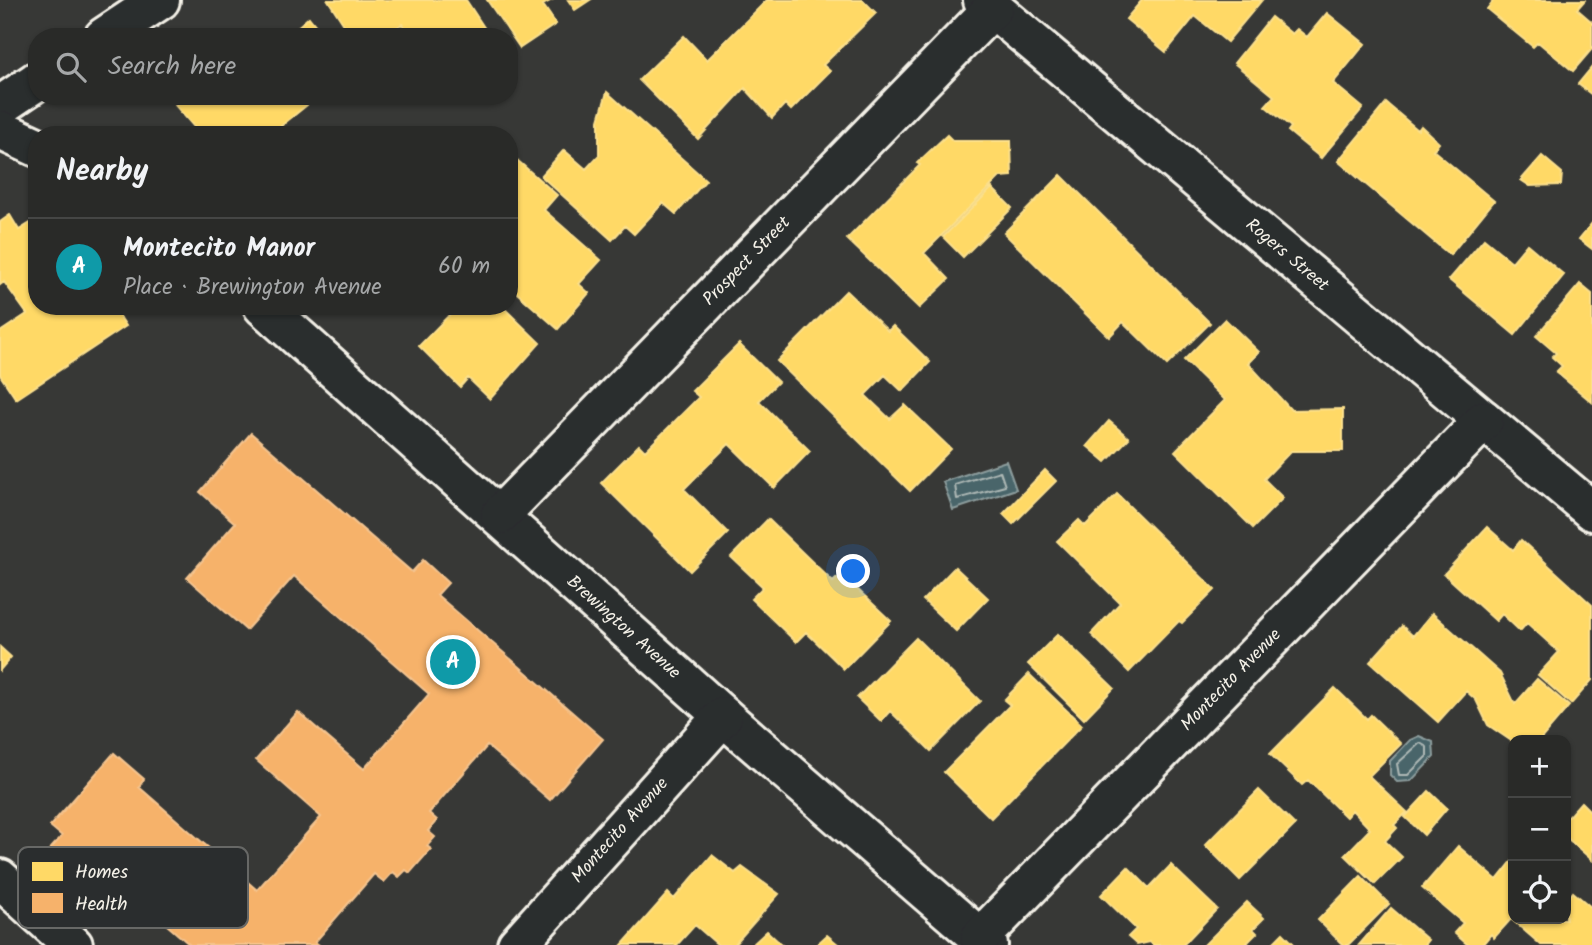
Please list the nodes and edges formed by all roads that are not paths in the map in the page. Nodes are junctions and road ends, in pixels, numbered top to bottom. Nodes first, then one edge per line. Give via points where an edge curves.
1 (160, 0) edge
2 (988, 4) edge
3 (118, 28) edge
4 (28, 87) edge
5 (0, 106) edge
6 (0, 130) edge
7 (28, 143) edge
8 (273, 315) edge
9 (1484, 420) junction
10 (1592, 512) edge
11 (500, 515) junction
12 (723, 716) junction
13 (0, 879) edge
14 (18, 895) edge
15 (54, 928) edge
16 (984, 942) edge
17 (73, 945) edge
18 (517, 945) edge

1 - 3 street
2 - 9 street, Rogers Street
2 - 11 street, Prospect Street
4 - 5 street
6 - 7 street
8 - 11 street, Brewington Avenue
9 - 10 street, Rogers Street
9 - 16 street, Montecito Avenue
11 - 12 street, Brewington Avenue
12 - 16 street, Brewington Avenue
12 - 18 street, Montecito Avenue
13 - 14 street
15 - 17 street

